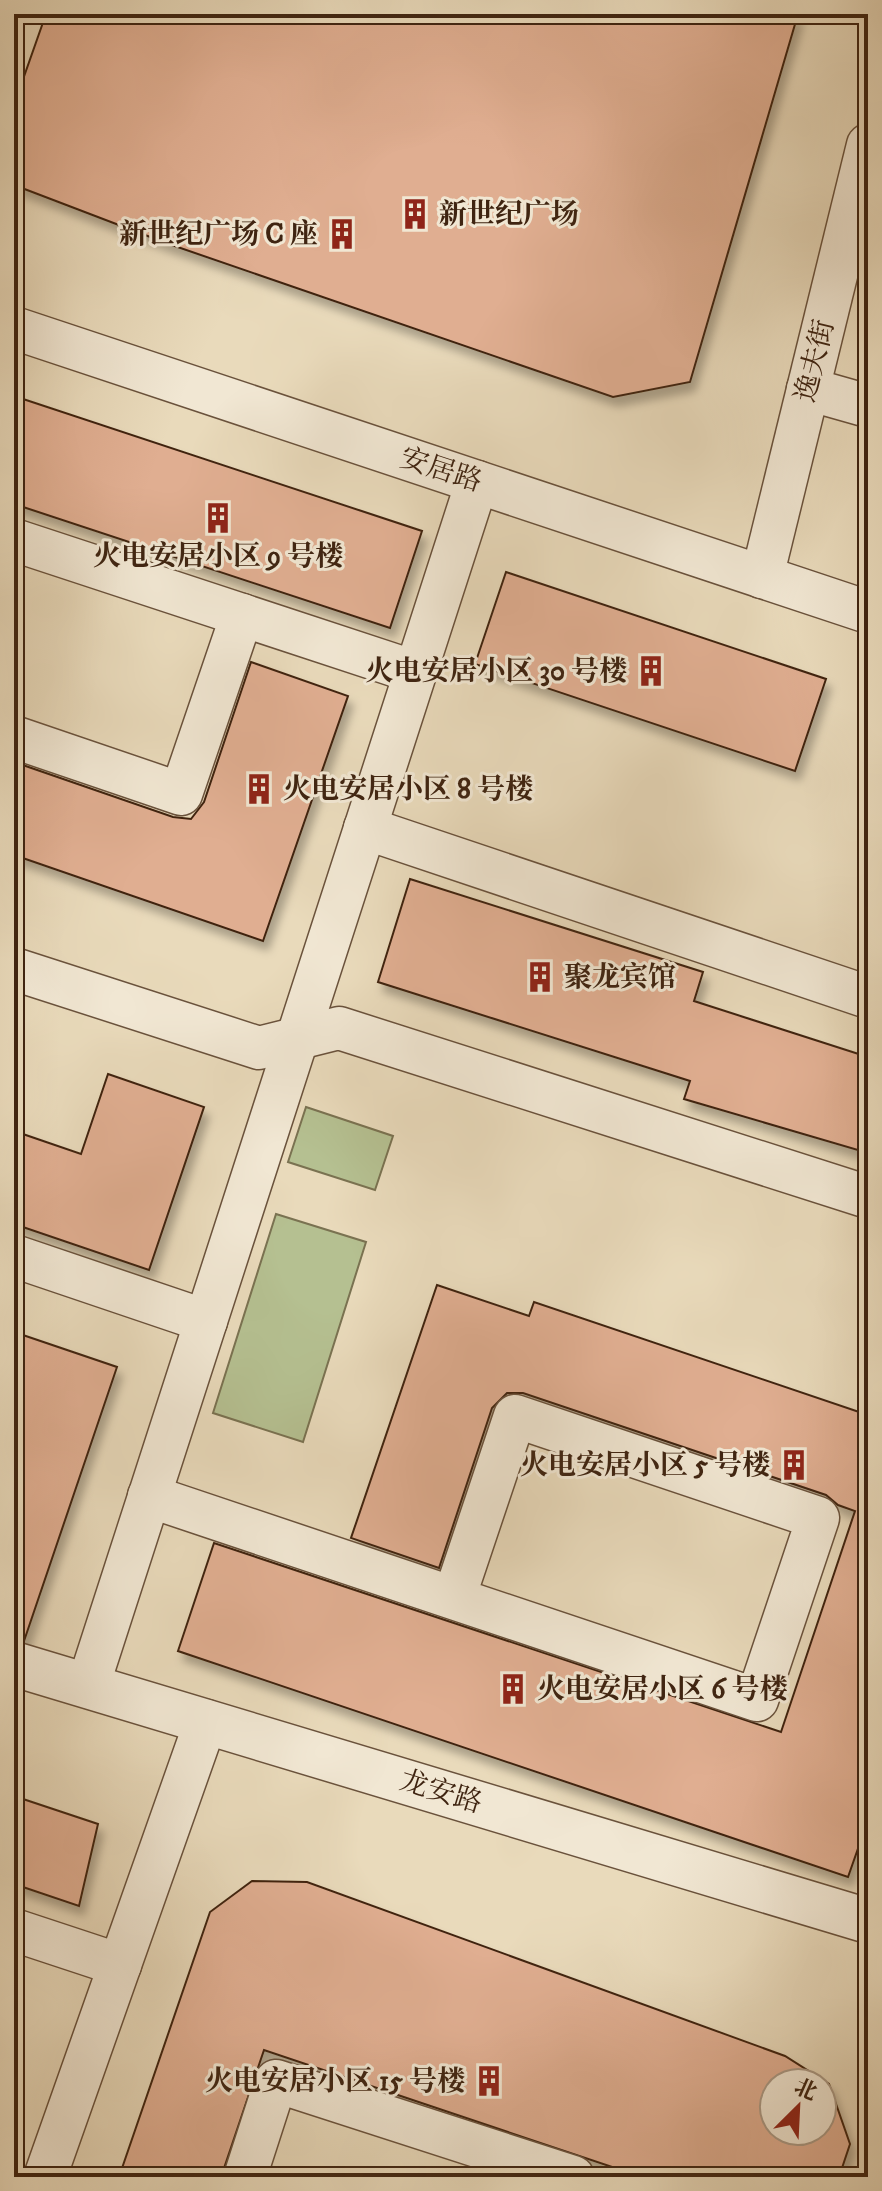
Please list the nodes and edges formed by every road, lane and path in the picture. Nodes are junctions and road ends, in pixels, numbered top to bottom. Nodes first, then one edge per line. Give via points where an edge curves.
1 (868, 145) edge
2 (14, 328) edge
3 (808, 389) junction
4 (868, 406) edge
5 (477, 482) junction
6 (14, 540) edge
7 (762, 577) junction
8 (868, 612) edge
9 (242, 615) junction
10 (415, 672) junction
11 (14, 737) edge
12 (365, 828) junction
13 (14, 969) edge
14 (868, 997) edge
15 (297, 1039) junction
16 (868, 1197) edge
17 (17, 1266) edge
18 (206, 1321) junction
19 (149, 1496) junction
20 (454, 1598) junction
21 (14, 1664) edge
22 (88, 1686) junction
23 (206, 1721) junction
24 (868, 1921) edge
25 (14, 1930) edge
26 (120, 1965) junction
27 (45, 2177) edge
28 (245, 2177) edge
29 (573, 2177) edge

1 - 3 street, 逸夫街
2 - 5 street, 安居路
3 - 4 street
3 - 7 street, 逸夫街
5 - 7 street, 安居路
5 - 10 street
6 - 9 street
7 - 8 street, 安居路
9 - 10 street
9 - 11 street via 181,794
10 - 12 street
12 - 14 street
12 - 15 street
13 - 15 street via 259,1048
15 - 16 street via 339,1028
15 - 18 street
17 - 18 street
18 - 19 street
19 - 20 street
19 - 22 street
20 - 20 street via 757,1700 818,1518 515,1416
21 - 22 street, 龙安路
22 - 23 street, 龙安路
23 - 24 street, 龙安路
23 - 26 street
25 - 26 street
26 - 27 street
28 - 29 street via 276,2081

